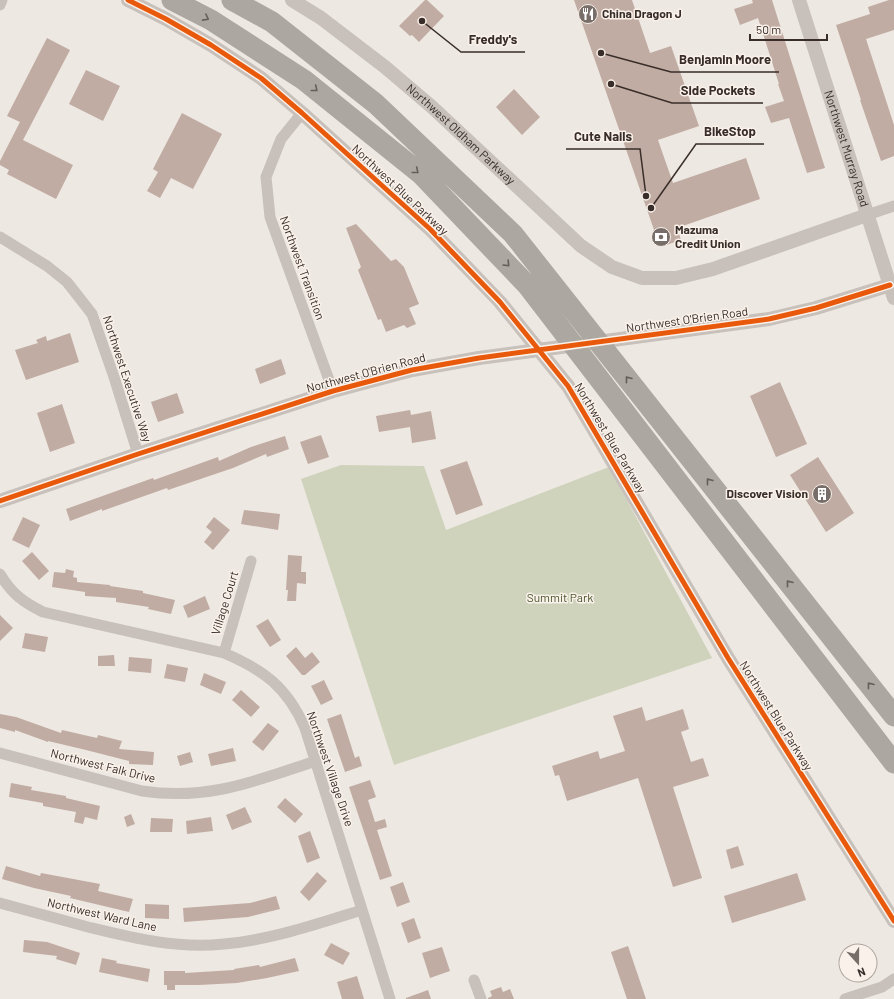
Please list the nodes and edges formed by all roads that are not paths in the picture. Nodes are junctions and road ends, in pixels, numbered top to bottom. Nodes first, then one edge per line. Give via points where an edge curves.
1 (2, 0) edge
2 (128, 0) edge
3 (172, 0) edge
4 (232, 0) edge
5 (292, 0) edge
6 (799, 0) edge
7 (0, 5) edge
8 (302, 113) junction
9 (894, 206) edge
10 (867, 215) junction
11 (0, 237) edge
12 (892, 292) edge
13 (333, 391) junction
14 (138, 454) junction
15 (0, 501) edge
16 (251, 561) dead end
17 (0, 574) edge
18 (224, 653) junction
19 (894, 716) edge
20 (0, 753) edge
21 (316, 761) junction
22 (894, 763) edge
23 (0, 903) edge
24 (362, 910) junction
25 (894, 921) edge
26 (894, 979) edge
27 (474, 980) dead end
28 (390, 999) edge
29 (481, 999) edge
30 (846, 999) edge

1 - 7 street
2 - 8 street, Northwest Blue Parkway via 211,45 261,78
3 -> 22 highway via 211,20 304,80 421,174 528,286
19 -> 4 highway via 513,234 376,104 272,22
5 - 10 street, Northwest Oldham Parkway via 321,18 432,106 581,246 612,267 625,272 642,278 676,278 713,269
6 - 10 street, Northwest Murray Road
8 - 13 street, Northwest Transition via 281,139 266,177 270,217
8 - 25 street, Northwest Blue Parkway via 430,229 500,302 568,386 728,658
9 - 10 street
10 - 12 street, Northwest Murray Road
11 - 14 street, Northwest Executive Way via 47,266 67,282 92,314
12 - 13 street, Northwest O'Brien Road via 769,319 479,358 412,370
13 - 14 street, Northwest O'Brien Road
14 - 15 street, Northwest O'Brien Road
16 - 18 street, Village Court
17 - 18 street, Northwest Village Drive via 16,595 43,612
18 - 21 street, Northwest Village Drive via 244,661 279,686 298,713
20 - 21 street, Northwest Falk Drive via 162,794 226,789
21 - 24 street, Northwest Village Drive
23 - 24 street, Northwest Ward Lane via 137,939 189,945 223,944 263,938
24 - 28 street, Northwest Village Drive
26 - 30 street via 882,987
27 - 29 street

